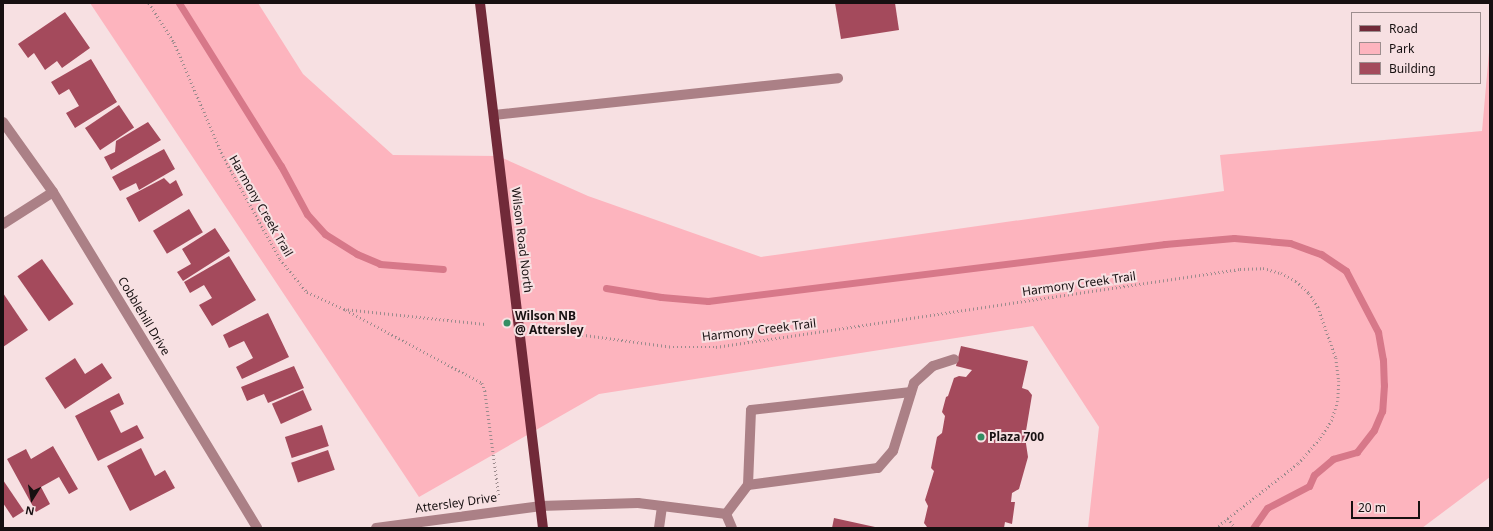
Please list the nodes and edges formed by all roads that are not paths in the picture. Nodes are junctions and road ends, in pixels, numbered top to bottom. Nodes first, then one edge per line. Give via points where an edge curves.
1 (480, 3) edge
2 (838, 78) dead end
3 (494, 115) junction
4 (3, 122) edge
5 (53, 192) junction
6 (3, 224) edge
7 (954, 359) dead end
8 (911, 392) junction
9 (748, 485) junction
10 (540, 506) junction
11 (662, 506) junction
12 (726, 514) junction
13 (257, 528) edge
14 (376, 528) edge
15 (543, 528) edge
16 (659, 528) edge
17 (732, 528) edge

1 - 3 main road, Wilson Road North
2 - 3 street
3 - 10 main road, Wilson Road North
4 - 5 street, Cobblehill Drive
5 - 6 street
5 - 13 street, Cobblehill Drive
7 - 8 street via 933,366 914,383
8 - 9 street via 893,451 878,468
8 - 9 street via 751,410
9 - 12 street
10 - 11 street, Attersley Drive via 638,503
10 - 14 street, Attersley Drive
10 - 15 main road, Wilson Road North
11 - 12 street, Attersley Drive
11 - 16 street
12 - 17 street

